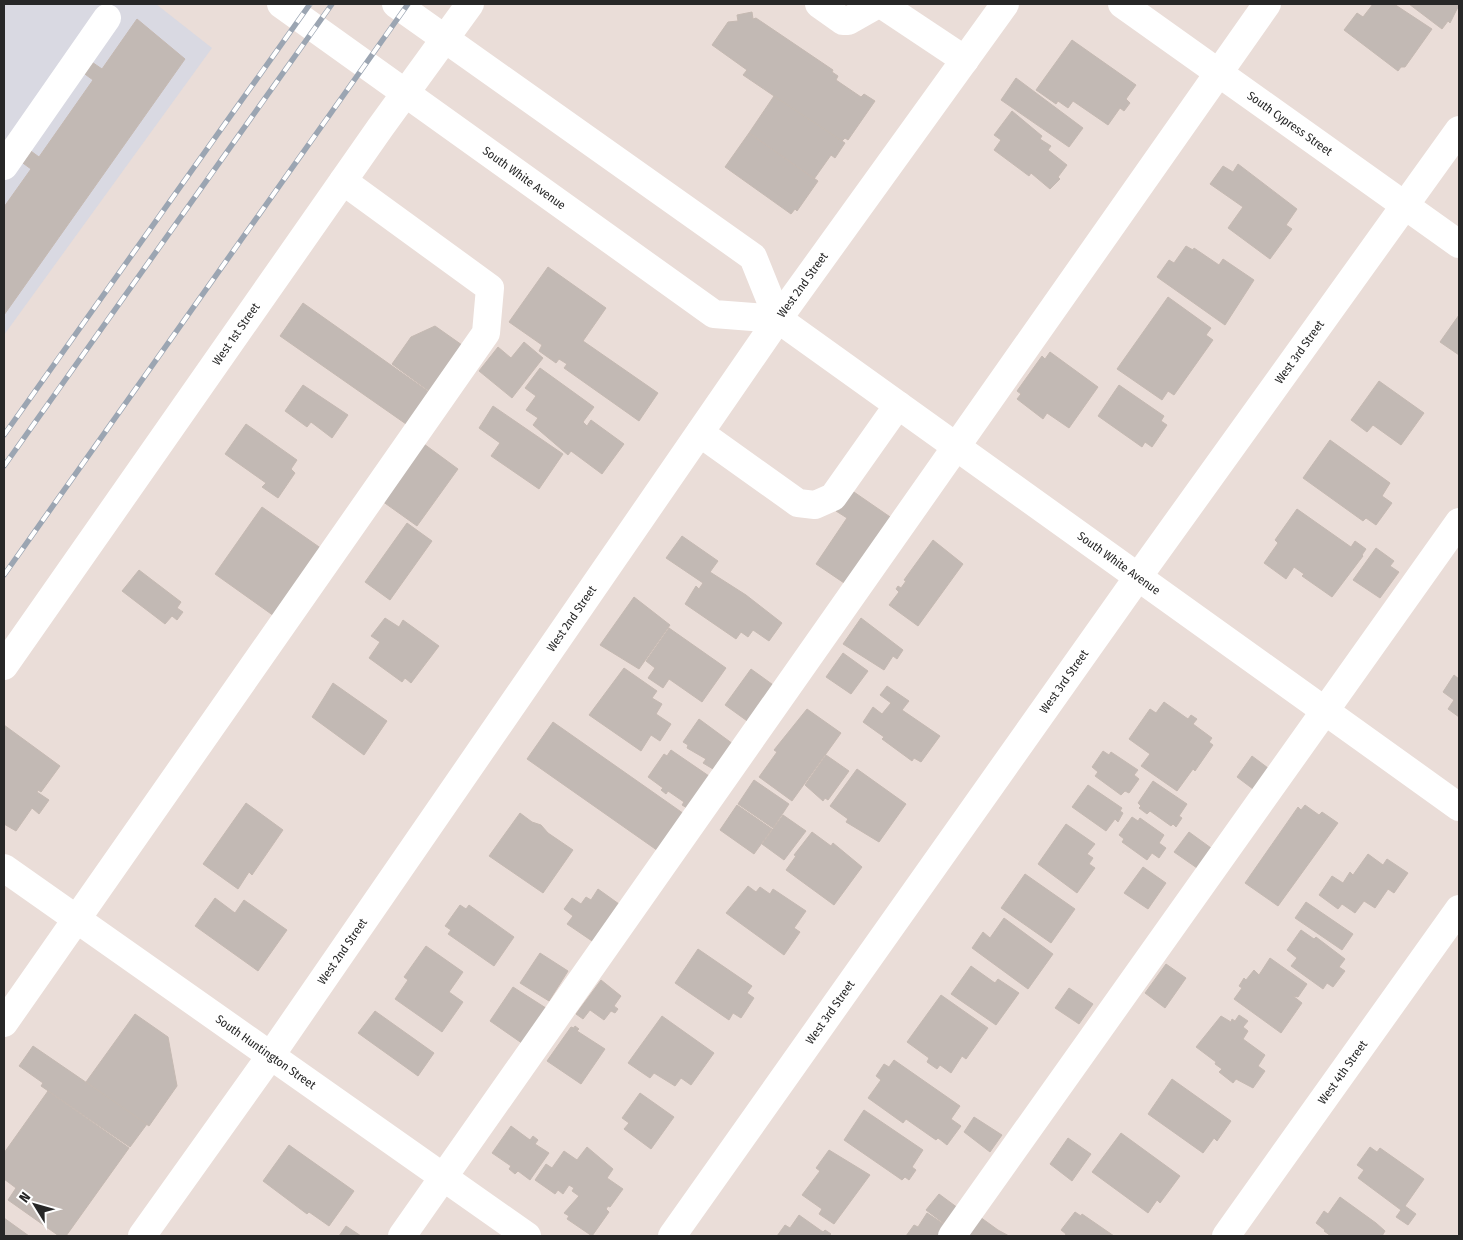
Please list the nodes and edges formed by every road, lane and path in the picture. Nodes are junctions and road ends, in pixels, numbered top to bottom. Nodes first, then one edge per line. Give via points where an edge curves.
1 (281, 4) edge
2 (396, 4) edge
3 (819, 4) edge
4 (880, 4) edge
5 (1005, 4) edge
6 (1122, 4) edge
7 (1267, 4) edge
8 (469, 6) edge
9 (107, 18) dead end
10 (965, 60) junction
11 (1218, 74) junction
12 (1459, 130) edge
13 (4, 165) edge
14 (343, 181) junction
15 (1405, 206) junction
16 (1459, 244) edge
17 (778, 319) junction
18 (898, 406) junction
19 (700, 433) junction
20 (954, 446) junction
21 (1459, 522) edge
22 (1138, 577) junction
23 (4, 666) edge
24 (1324, 710) junction
25 (1459, 807) edge
26 (4, 868) edge
27 (1459, 909) edge
28 (78, 920) junction
29 (4, 1023) edge
30 (271, 1055) junction
31 (444, 1177) junction
32 (142, 1236) edge
33 (402, 1236) edge
34 (527, 1236) edge
35 (672, 1236) edge
36 (952, 1236) edge
37 (1226, 1236) edge

1 - 17 street, South White Avenue via 714,314
2 - 17 street via 753,257
3 - 4 street via 843,21 848,21
4 - 10 street
5 - 10 street, West 2nd Street
6 - 11 street, South Cypress Street
7 - 11 street
8 - 14 street, West 1st Street
9 - 13 street
10 - 17 street, West 2nd Street
11 - 15 street, South Cypress Street
11 - 20 street
12 - 15 street, West 3rd Street
14 - 23 street, West 1st Street
14 - 28 street via 490,288 486,333
15 - 16 street, South Cypress Street
15 - 22 street, West 3rd Street
17 - 18 street, South White Avenue
17 - 19 street, West 2nd Street
18 - 19 street via 833,497 815,505 798,503
18 - 20 street, South White Avenue
19 - 30 street, West 2nd Street
20 - 22 street, South White Avenue
20 - 31 street
21 - 24 street
22 - 24 street, South White Avenue
22 - 35 street, West 3rd Street
24 - 25 street, South White Avenue
24 - 36 street
26 - 28 street, South Huntington Street
27 - 37 street, West 4th Street
28 - 29 street
28 - 30 street, South Huntington Street
30 - 31 street, South Huntington Street
30 - 32 street, West 2nd Street
31 - 33 street
31 - 34 street, South Huntington Street

